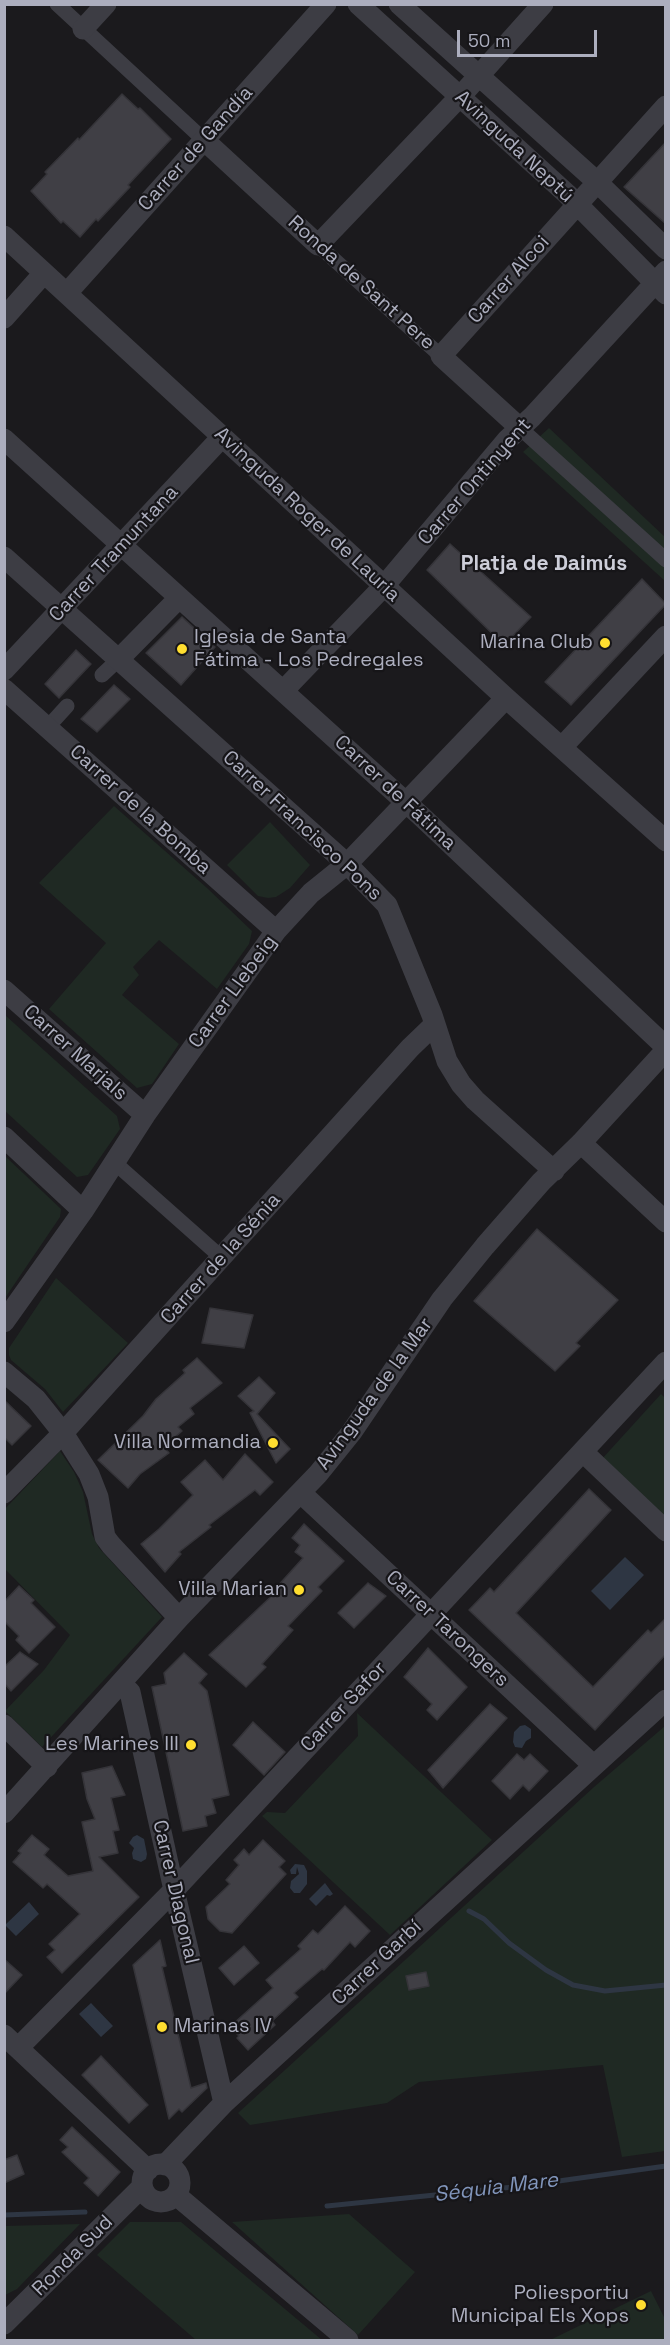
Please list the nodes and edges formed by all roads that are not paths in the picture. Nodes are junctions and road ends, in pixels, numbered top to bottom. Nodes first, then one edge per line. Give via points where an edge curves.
1 (57, 4) edge
2 (106, 4) edge
3 (326, 4) edge
4 (358, 4) edge
5 (399, 4) edge
6 (543, 4) edge
7 (83, 29) junction
8 (479, 76) junction
9 (460, 97) junction
10 (666, 106) edge
11 (204, 140) junction
12 (596, 181) junction
13 (577, 205) junction
14 (4, 236) edge
15 (318, 244) junction
16 (666, 249) edge
17 (44, 273) junction
18 (662, 283) edge
19 (67, 293) junction
20 (4, 318) edge
21 (441, 356) junction
22 (520, 428) junction
23 (222, 437) junction
24 (4, 440) edge
25 (119, 546) junction
26 (4, 557) edge
27 (666, 560) edge
28 (384, 586) junction
29 (179, 598) junction
30 (63, 610) junction
31 (666, 636) edge
32 (119, 659) junction
33 (4, 670) edge
34 (102, 675) dead end
35 (4, 689) edge
36 (283, 691) junction
37 (506, 698) junction
38 (67, 706) dead end
39 (47, 728) junction
40 (562, 747) junction
41 (406, 802) junction
42 (666, 841) edge
43 (347, 864) junction
44 (276, 931) junction
45 (5, 991) edge
46 (435, 1024) junction
47 (666, 1049) edge
48 (145, 1115) junction
49 (4, 1137) edge
50 (581, 1143) junction
51 (114, 1163) junction
52 (554, 1171) junction
53 (83, 1211) junction
54 (666, 1222) edge
55 (222, 1258) junction
56 (4, 1322) edge
57 (666, 1362) edge
58 (4, 1372) edge
59 (63, 1433) junction
60 (583, 1452) junction
61 (4, 1493) edge
62 (301, 1493) junction
63 (666, 1531) edge
64 (430, 1613) junction
65 (179, 1618) junction
66 (121, 1684) junction
67 (666, 1700) edge
68 (4, 1725) edge
69 (592, 1765) junction
70 (47, 1767) junction
71 (4, 1813) edge
72 (174, 1890) junction
73 (11, 2042) edge
74 (224, 2103) junction
75 (152, 2174) junction
76 (176, 2195) junction
77 (4, 2324) edge
78 (348, 2340) edge

1 - 7 street, Ronda de Sant Pere
2 - 7 street
3 - 11 street, Carrer de Gandía
4 - 9 street, Avinguda Neptú
5 - 8 street, Avinguda Neptú
6 - 8 street
7 - 11 street, Ronda de Sant Pere
8 - 9 street
8 - 12 street, Avinguda Neptú
9 - 13 street, Avinguda Neptú
9 - 15 street
10 - 12 street, Carrer Alcoi
11 - 15 street, Ronda de Sant Pere
11 - 19 street, Carrer de Gandía
12 - 13 street, Carrer Alcoi
12 - 16 street, Avinguda Neptú
13 - 18 street, Avinguda Neptú
13 - 21 street, Carrer Alcoi
14 - 17 street, Avinguda Roger de Lauria
15 - 21 street, Ronda de Sant Pere
17 - 19 street, Avinguda Roger de Lauria
17 - 20 street
18 - 22 street, Carrer Ontinyent
19 - 23 street, Avinguda Roger de Lauria
21 - 22 street, Ronda de Sant Pere
22 - 27 street, Ronda de Sant Pere
22 - 28 street, Carrer Ontinyent
23 - 25 street, Carrer Tramuntana
23 - 28 street, Avinguda Roger de Lauria
24 - 25 street, Carrer de Fátima
25 - 29 street, Carrer de Fátima
25 - 30 street, Carrer Tramuntana
26 - 30 street, Carrer Francisco Pons
28 - 36 street, Carrer Ontinyent
28 - 37 street, Avinguda Roger de Lauria
29 - 32 street
29 - 36 street, Carrer de Fátima
30 - 32 street, Carrer Francisco Pons
30 - 33 street, Carrer Tramuntana
31 - 40 street
32 - 34 street
32 - 43 street, Carrer Francisco Pons
35 - 39 street, Carrer de la Bomba
36 - 41 street, Carrer de Fátima
37 - 40 street, Avinguda Roger de Lauria
37 - 41 street, Carrer Llebeig
38 - 39 street
39 - 44 street, Carrer de la Bomba
40 - 42 street, Avinguda Roger de Lauria
41 - 43 street, Carrer Llebeig
41 - 47 street, Carrer de Fátima
43 - 44 street, Carrer Llebeig via 311,893
43 - 46 street, Carrer Francisco Pons via 387,905
44 - 48 street, Carrer Llebeig
45 - 48 street, Carrer Marjals
46 - 52 street, Carrer Francisco Pons via 447,1061 461,1084
46 - 55 street, Carrer de la Sénia
47 - 50 street, Avinguda de la Mar
48 - 51 street, Carrer Llebeig
49 - 53 street
50 - 52 street, Avinguda de la Mar
50 - 54 street
51 - 53 street, Carrer Llebeig
51 - 55 street
52 - 62 street, Avinguda de la Mar via 442,1299 351,1433
53 - 56 street, Carrer Llebeig
55 - 59 street, Carrer de la Sénia
57 - 60 street, Carrer Safor
58 - 59 street via 36,1399
59 - 61 street, Carrer de la Sénia
59 - 65 street via 89,1474 98,1497 105,1537
60 - 63 street
60 - 64 street, Carrer Safor
62 - 64 street, Carrer Tarongers
62 - 65 street, Avinguda de la Mar
64 - 69 street, Carrer Tarongers
64 - 72 street, Carrer Safor
65 - 66 street, Avinguda de la Mar
66 - 70 street, Avinguda de la Mar
66 - 72 street, Carrer Diagonal via 130,1692
67 - 69 street, Carrer Garbí
68 - 70 street
69 - 74 street, Carrer Garbí
70 - 71 street, Avinguda de la Mar
72 - 73 street, Carrer Safor
72 - 74 street, Carrer Diagonal
73 - 75 street
74 - 75 street, Carrer Garbí
75 - 76 street via 171,2167 179,2177
75 - 76 street via 148,2198 160,2203
75 - 77 street, Ronda Sud
76 - 78 street

